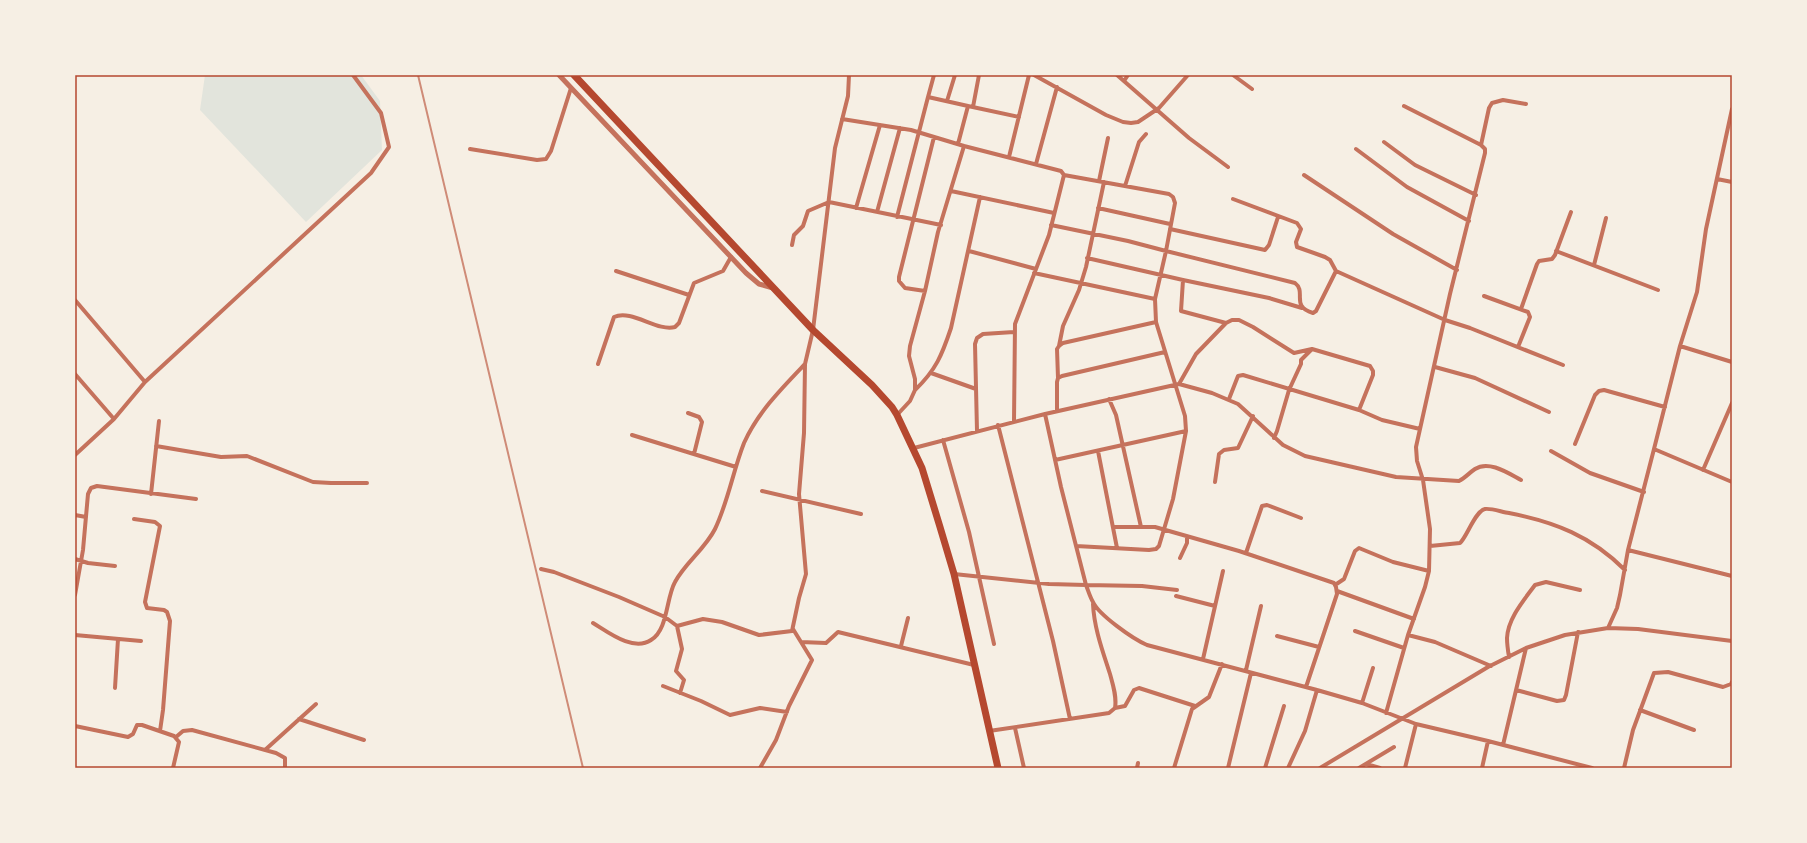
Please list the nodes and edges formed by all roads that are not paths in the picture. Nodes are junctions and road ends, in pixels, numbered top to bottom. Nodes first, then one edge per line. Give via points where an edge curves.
1 (353, 75) edge
2 (559, 75) edge
3 (574, 75) edge
4 (849, 75) edge
5 (934, 75) edge
6 (955, 75) edge
7 (979, 75) edge
8 (1029, 75) edge
9 (1034, 75) edge
10 (1117, 75) edge
11 (1128, 75) edge
12 (1188, 75) edge
13 (1233, 75) edge
14 (1124, 81) junction
15 (571, 88) junction
16 (1057, 88) junction
17 (1252, 89) dead end
18 (928, 97) junction
19 (947, 101) junction
20 (1526, 104) dead end
21 (970, 106) junction
22 (1404, 106) dead end
23 (1732, 109) edge
24 (1156, 110) junction
25 (1019, 117) junction
26 (842, 119) junction
27 (880, 125) junction
28 (900, 128) junction
29 (918, 132) junction
30 (1146, 134) dead end
31 (934, 137) junction
32 (1108, 138) dead end
33 (1384, 142) dead end
34 (958, 144) junction
35 (1481, 145) junction
36 (964, 146) junction
37 (1356, 149) dead end
38 (470, 150) dead end
39 (1009, 158) junction
40 (1036, 164) junction
41 (1228, 167) dead end
42 (1064, 175) junction
43 (1304, 175) dead end
44 (1717, 179) junction
45 (1099, 181) junction
46 (1104, 182) junction
47 (1732, 182) edge
48 (1126, 186) junction
49 (951, 191) junction
50 (1476, 195) junction
51 (980, 197) junction
52 (1233, 199) dead end
53 (829, 202) junction
54 (856, 208) junction
55 (1098, 208) junction
56 (877, 212) junction
57 (1571, 212) dead end
58 (1054, 213) junction
59 (897, 217) junction
60 (1278, 217) junction
61 (1606, 218) dead end
62 (913, 220) junction
63 (1469, 221) junction
64 (1170, 224) junction
65 (941, 225) junction
66 (1051, 225) junction
67 (1170, 229) junction
68 (1093, 234) junction
69 (792, 246) dead end
70 (968, 251) junction
71 (1166, 251) junction
72 (1556, 251) junction
73 (731, 257) junction
74 (1087, 258) junction
75 (1594, 265) junction
76 (1457, 270) junction
77 (616, 271) dead end
78 (1035, 271) junction
79 (1336, 271) junction
80 (1160, 275) junction
81 (1183, 280) junction
82 (1081, 283) junction
83 (774, 289) junction
84 (1658, 290) dead end
85 (925, 291) junction
86 (689, 296) junction
87 (1484, 296) dead end
88 (1155, 299) junction
89 (75, 300) edge
90 (1302, 308) junction
91 (1521, 309) junction
92 (1445, 320) junction
93 (1156, 322) junction
94 (1226, 322) junction
95 (814, 330) junction
96 (1014, 332) junction
97 (1059, 346) junction
98 (1680, 346) junction
99 (1518, 347) junction
100 (1312, 349) junction
101 (1165, 352) junction
102 (1294, 353) junction
103 (1301, 360) junction
104 (1732, 362) edge
105 (598, 364) dead end
106 (805, 364) junction
107 (1563, 365) dead end
108 (1435, 367) junction
109 (931, 373) junction
110 (75, 374) edge
111 (1058, 378) junction
112 (145, 382) junction
113 (1177, 384) junction
114 (976, 389) junction
115 (915, 390) junction
116 (1289, 390) junction
117 (1109, 399) junction
118 (1229, 399) junction
119 (1732, 403) edge
120 (1665, 407) junction
121 (1359, 410) junction
122 (1057, 411) junction
123 (1549, 412) dead end
124 (688, 413) dead end
125 (1045, 414) junction
126 (898, 415) junction
127 (1254, 416) junction
128 (114, 419) junction
129 (159, 421) dead end
130 (1014, 421) junction
131 (998, 425) junction
132 (1420, 429) junction
133 (1186, 430) junction
134 (977, 431) junction
135 (632, 435) dead end
136 (1274, 438) junction
137 (943, 440) junction
138 (1575, 444) dead end
139 (1122, 445) junction
140 (156, 446) junction
141 (914, 448) junction
142 (1654, 449) junction
143 (1098, 451) junction
144 (1551, 451) dead end
145 (694, 454) junction
146 (75, 455) edge
147 (1055, 460) junction
148 (736, 466) junction
149 (1703, 470) junction
150 (1424, 480) junction
151 (1521, 480) dead end
152 (1215, 482) dead end
153 (1732, 482) edge
154 (367, 483) dead end
155 (762, 491) dead end
156 (1644, 492) junction
157 (151, 494) junction
158 (196, 499) dead end
159 (800, 500) junction
160 (861, 514) dead end
161 (75, 515) edge
162 (86, 517) junction
163 (1301, 518) dead end
164 (134, 519) dead end
165 (1141, 527) junction
166 (1113, 528) junction
167 (1165, 530) junction
168 (1187, 536) junction
169 (1076, 546) junction
170 (1430, 546) junction
171 (1118, 548) junction
172 (1628, 550) junction
173 (1246, 553) junction
174 (1180, 558) dead end
175 (75, 559) edge
176 (81, 561) junction
177 (115, 566) dead end
178 (541, 569) dead end
179 (1625, 570) junction
180 (1223, 571) dead end
181 (1429, 571) junction
182 (954, 574) junction
183 (1732, 576) edge
184 (980, 577) junction
185 (1039, 583) junction
186 (1086, 584) junction
187 (1335, 585) junction
188 (1177, 590) dead end
189 (1580, 590) dead end
190 (1337, 591) junction
191 (75, 596) edge
192 (1176, 596) dead end
193 (1093, 603) junction
194 (1215, 606) junction
195 (1261, 606) dead end
196 (665, 616) junction
197 (908, 618) dead end
198 (1414, 619) junction
199 (593, 623) dead end
200 (678, 626) junction
201 (1608, 628) junction
202 (793, 629) junction
203 (1356, 631) dead end
204 (1578, 632) junction
205 (1408, 634) junction
206 (75, 635) edge
207 (1277, 636) dead end
208 (118, 639) junction
209 (141, 641) dead end
210 (1732, 641) edge
211 (801, 642) junction
212 (994, 644) dead end
213 (901, 646) junction
214 (1320, 647) junction
215 (1404, 648) junction
216 (1526, 648) junction
217 (1509, 657) junction
218 (1203, 658) junction
219 (1222, 664) junction
220 (974, 666) junction
221 (1491, 666) junction
222 (1373, 668) dead end
223 (1246, 670) junction
224 (1252, 672) junction
225 (1732, 682) edge
226 (663, 686) dead end
227 (1306, 687) junction
228 (115, 688) dead end
229 (1318, 690) junction
230 (1516, 690) junction
231 (680, 693) junction
232 (1362, 703) junction
233 (316, 704) dead end
234 (1195, 706) junction
235 (1284, 706) dead end
236 (1115, 708) junction
237 (1640, 710) junction
238 (786, 712) junction
239 (1386, 713) junction
240 (299, 719) junction
241 (1070, 719) junction
242 (1401, 719) junction
243 (1416, 724) junction
244 (75, 726) edge
245 (1015, 728) junction
246 (1694, 730) dead end
247 (160, 731) junction
248 (989, 731) junction
249 (176, 737) junction
250 (364, 740) dead end
251 (1488, 741) junction
252 (1503, 745) junction
253 (1394, 748) dead end
254 (265, 750) junction
255 (1138, 763) dead end
256 (1366, 764) junction
257 (1582, 767) edge
258 (172, 768) edge
259 (286, 768) edge
260 (760, 768) edge
261 (998, 768) edge
262 (1024, 768) edge
263 (1137, 768) edge
264 (1174, 768) edge
265 (1228, 768) edge
266 (1265, 768) edge
267 (1288, 768) edge
268 (1320, 768) edge
269 (1359, 768) edge
270 (1380, 768) edge
271 (1405, 768) edge
272 (1482, 768) edge
273 (1592, 768) edge
274 (1624, 768) edge

1 - 112 street via 381,113 390,147 371,173
2 - 15 street
3 - 83 highway
4 - 26 street via 848,96
5 - 18 street
6 - 19 street
7 - 21 street
8 - 25 street
9 - 16 street
10 - 14 street
11 - 14 street
12 - 24 street
13 - 17 street
14 - 24 street
15 - 38 street via 551,151 546,159 537,160
15 - 73 street
16 - 24 street via 1123,122 1138,122
16 - 40 street
18 - 19 street
18 - 29 street
19 - 21 street
20 - 35 street via 1504,100 1492,103
21 - 25 street
21 - 34 street
22 - 35 street
23 - 44 street
24 - 41 street
25 - 39 street
26 - 27 street
26 - 53 street via 835,148
27 - 28 street
27 - 54 street
28 - 29 street
28 - 56 street
29 - 31 street
29 - 59 street
30 - 48 street via 1139,142
31 - 34 street
31 - 62 street
32 - 45 street
33 - 50 street via 1415,165
34 - 36 street
35 - 50 street via 1485,149 1485,158
36 - 39 street
36 - 49 street
37 - 63 street via 1407,187
39 - 40 street
40 - 42 street via 1061,171
42 - 45 street
42 - 58 street
43 - 76 street via 1393,234
44 - 47 street
44 - 98 street via 1706,229 1697,292
45 - 46 street
46 - 48 street
46 - 55 street
48 - 64 street via 1169,194 1173,197 1175,203
49 - 51 street
49 - 65 street
50 - 63 street
51 - 58 street
51 - 70 street
52 - 60 street
53 - 54 street
53 - 69 street via 808,211 803,226 794,235
53 - 95 street
54 - 56 street
55 - 64 street
55 - 68 street
56 - 59 street
57 - 72 street
58 - 66 street
59 - 62 street
60 - 67 street via 1265,250
60 - 79 street via 1300,226 1297,247 1330,260
61 - 75 street
62 - 65 street
62 - 85 street via 899,281 905,288
63 - 76 street
64 - 67 street
65 - 85 street
66 - 68 street
66 - 78 street
67 - 71 street
68 - 71 street via 1128,240
68 - 74 street
70 - 78 street
70 - 109 street via 951,328
71 - 80 street
71 - 90 street via 1295,283
72 - 75 street
72 - 91 street via 1552,259 1539,261 1537,264
73 - 83 street via 759,284
73 - 86 street via 723,271 695,281
74 - 80 street
74 - 82 street
75 - 84 street
76 - 92 street
77 - 86 street
78 - 82 street
78 - 96 street via 1017,315
79 - 90 street via 1316,310 1313,312
79 - 92 street
80 - 81 street
80 - 88 street
81 - 90 street via 1269,298
81 - 94 street via 1180,311
82 - 88 street
82 - 97 street via 1063,326
83 - 95 highway
85 - 115 street via 909,351
86 - 105 street via 675,327 667,328 623,314 614,317
87 - 91 street
88 - 93 street
89 - 112 street
91 - 99 street via 1528,312 1530,317
92 - 99 street
92 - 108 street
93 - 97 street
93 - 101 street
94 - 102 street via 1239,320
94 - 113 street via 1196,354
95 - 106 street
95 - 126 highway via 872,385
96 - 114 street via 983,334 977,338 974,351
96 - 130 street
97 - 111 street
98 - 104 street
98 - 120 street
99 - 107 street
100 - 102 street
100 - 103 street
100 - 121 street via 1372,368 1372,375
101 - 111 street
101 - 113 street
102 - 103 street
103 - 116 street via 1302,364
106 - 148 street via 760,416 744,444
106 - 159 street
108 - 123 street via 1475,378
108 - 132 street
109 - 114 street
109 - 115 street
110 - 128 street
111 - 122 street
112 - 128 street
113 - 117 street
113 - 118 street
113 - 133 street
114 - 134 street
115 - 126 street via 910,402
116 - 118 street via 1247,376 1238,376
116 - 121 street
116 - 136 street
117 - 122 street
117 - 139 street via 1116,416
118 - 127 street
119 - 149 street
120 - 138 street via 1604,390 1599,391
120 - 142 street
121 - 132 street via 1382,420
122 - 125 street
124 - 145 street via 699,417 702,422
125 - 130 street
125 - 147 street
126 - 141 highway
127 - 136 street
127 - 152 street via 1238,448 1224,450 1219,454
128 - 146 street
129 - 140 street
130 - 131 street
131 - 134 street
131 - 185 street
132 - 150 street via 1416,453
133 - 139 street
133 - 167 street
134 - 137 street
135 - 145 street
136 - 150 street via 1295,453 1305,456 1396,477
137 - 141 street
137 - 184 street
139 - 143 street
139 - 165 street
140 - 154 street via 221,457 247,456 313,482
140 - 157 street
141 - 182 highway
142 - 149 street
142 - 156 street
143 - 147 street
143 - 166 street
144 - 156 street via 1590,473
145 - 148 street
147 - 169 street
148 - 196 street via 714,531 674,584
149 - 153 street
150 - 151 street via 1460,481 1475,469 1490,466
150 - 170 street
155 - 159 street
156 - 172 street
157 - 158 street
157 - 162 street via 91,488
159 - 160 street
159 - 202 street via 806,574
161 - 162 street
162 - 176 street
163 - 173 street via 1267,505 1262,506
164 - 247 street via 155,522 160,526 145,602 147,608 167,612 170,621
165 - 166 street
165 - 167 street
166 - 171 street
167 - 168 street
167 - 171 street via 1156,549
168 - 173 street
168 - 174 street via 1187,543
169 - 171 street
169 - 186 street
170 - 179 street via 1460,543 1480,512 1486,509 1527,516 1574,532 1605,552
170 - 181 street
172 - 179 street
172 - 183 street
173 - 187 street via 1329,580
175 - 176 street
176 - 177 street
176 - 191 street
178 - 196 street
179 - 201 street via 1617,608
180 - 194 street
181 - 187 street via 1387,560 1359,548 1344,579
181 - 198 street
182 - 184 street
182 - 220 highway
184 - 185 street
184 - 212 street
185 - 186 street
185 - 241 street
186 - 188 street
186 - 193 street
187 - 190 street
189 - 217 street via 1546,582 1535,585 1508,627
190 - 198 street
190 - 214 street
192 - 194 street
193 - 218 street via 1099,611 1140,642
193 - 236 street via 1094,621 1113,686
194 - 218 street
195 - 223 street
196 - 199 street via 654,638 640,644 625,641
196 - 200 street
197 - 213 street
198 - 205 street
200 - 202 street via 703,619 722,622 759,635 790,632
200 - 231 street via 682,649 676,671 684,678
201 - 204 street
201 - 210 street via 1638,629
202 - 211 street
203 - 215 street
204 - 216 street
204 - 230 street via 1564,700 1557,701
205 - 215 street
205 - 221 street via 1435,642
206 - 208 street
207 - 214 street
208 - 209 street
208 - 228 street
211 - 213 street via 826,642 838,632
211 - 238 street via 812,660
213 - 220 street
214 - 227 street
215 - 239 street
216 - 217 street
216 - 230 street
217 - 221 street
218 - 219 street
219 - 223 street
219 - 234 street via 1209,697
220 - 248 highway
221 - 242 street
222 - 232 street
223 - 224 street
224 - 227 street
224 - 265 street
225 - 237 street via 1723,687 1668,672 1654,673
226 - 231 street
227 - 229 street
229 - 232 street
229 - 267 street via 1305,731
230 - 252 street
231 - 238 street via 730,715 760,708
232 - 239 street
233 - 240 street
234 - 236 street via 1139,688 1134,690 1125,706
234 - 264 street
235 - 266 street
236 - 241 street via 1109,713
237 - 246 street
237 - 274 street
238 - 260 street via 776,740
239 - 242 street
240 - 250 street
240 - 254 street
241 - 245 street
242 - 243 street
242 - 268 street
243 - 251 street
243 - 271 street
244 - 247 street via 123,737 131,736 139,725
245 - 248 street
245 - 262 street
247 - 249 street
248 - 261 highway
249 - 254 street via 183,731 192,730
249 - 258 street via 179,742
251 - 252 street
251 - 272 street
252 - 257 street
253 - 256 street
254 - 259 street via 282,755
255 - 263 street
256 - 269 street
256 - 270 street
257 - 273 street

